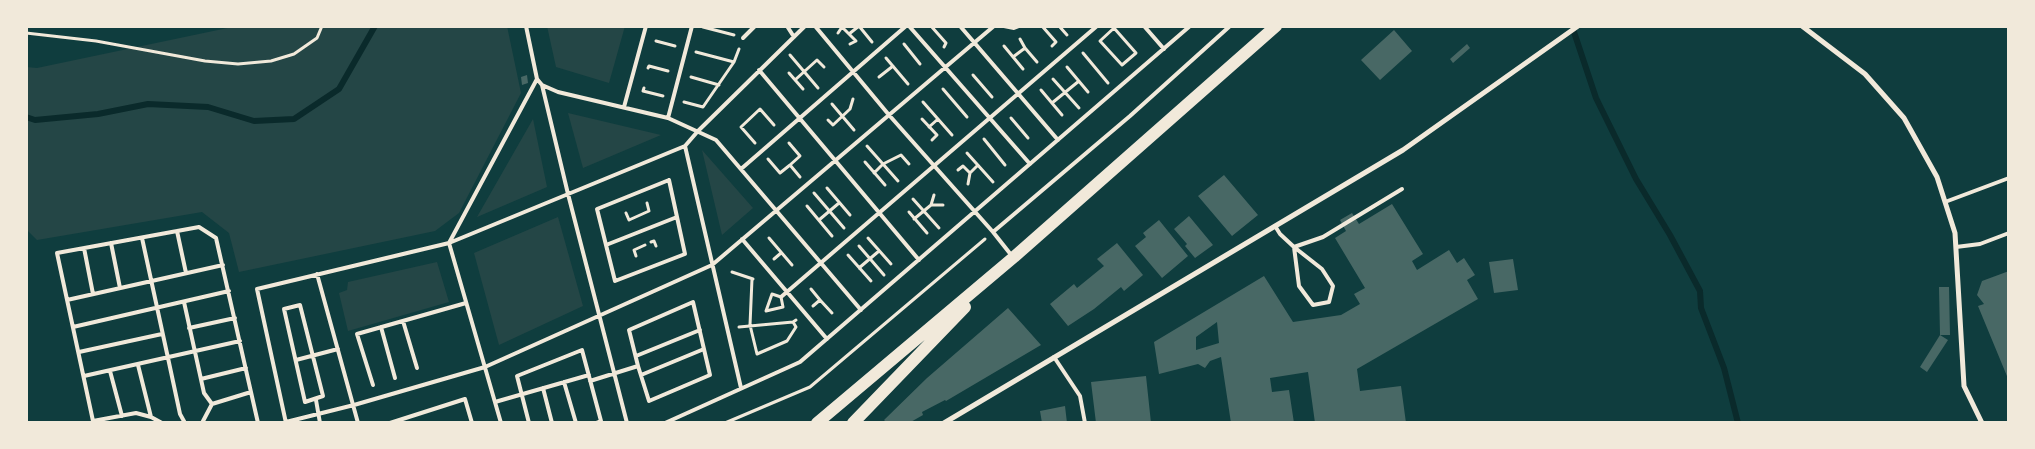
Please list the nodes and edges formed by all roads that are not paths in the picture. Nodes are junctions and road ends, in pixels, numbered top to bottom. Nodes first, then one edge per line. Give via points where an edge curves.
1 (526, 26) edge
2 (646, 26) edge
3 (692, 26) edge
4 (755, 26) edge
5 (787, 26) edge
6 (806, 26) edge
7 (815, 26) edge
8 (908, 26) edge
9 (960, 26) edge
10 (994, 26) edge
11 (1004, 26) edge
12 (1019, 26) edge
13 (1097, 26) edge
14 (1144, 26) edge
15 (1190, 26) edge
16 (1230, 26) edge
17 (1276, 26) edge
18 (1578, 26) edge
19 (1802, 26) edge
20 (794, 37) junction
21 (743, 38) road end
22 (974, 43) junction
23 (1164, 48) junction
24 (945, 68) junction
25 (760, 70) junction
26 (852, 72) junction
27 (537, 79) junction
28 (542, 85) junction
29 (1018, 94) junction
30 (624, 107) junction
31 (889, 115) junction
32 (800, 117) junction
33 (668, 118) junction
34 (989, 118) junction
35 (698, 131) junction
36 (1058, 140) junction
37 (686, 146) junction
38 (836, 160) junction
39 (1030, 164) junction
40 (933, 166) junction
41 (740, 169) junction
42 (2009, 178) edge
43 (1402, 189) dead end
44 (568, 194) junction
45 (1945, 202) junction
46 (776, 210) junction
47 (880, 212) junction
48 (974, 212) junction
49 (677, 217) junction
50 (1275, 226) junction
51 (177, 232) junction
52 (993, 232) junction
53 (2009, 233) edge
54 (142, 238) junction
55 (742, 240) junction
56 (449, 243) junction
57 (111, 244) junction
58 (606, 245) junction
59 (1294, 247) junction
60 (1956, 247) junction
61 (84, 248) junction
62 (1014, 257) junction
63 (919, 260) junction
64 (821, 262) junction
65 (223, 265) junction
66 (712, 265) junction
67 (186, 273) junction
68 (317, 274) junction
69 (151, 281) junction
70 (120, 288) junction
71 (229, 291) junction
72 (787, 291) junction
73 (94, 294) junction
74 (781, 297) dead end
75 (67, 300) junction
76 (184, 302) junction
77 (466, 303) junction
78 (157, 308) junction
79 (861, 310) junction
80 (599, 316) junction
81 (235, 318) junction
82 (403, 321) junction
83 (73, 327) junction
84 (381, 327) junction
85 (190, 328) junction
86 (700, 330) junction
87 (162, 334) junction
88 (827, 339) junction
89 (240, 342) junction
90 (338, 349) junction
91 (704, 349) junction
92 (79, 352) junction
93 (195, 352) junction
94 (313, 356) junction
95 (636, 356) junction
96 (1054, 357) junction
97 (168, 358) junction
98 (296, 360) junction
99 (138, 364) junction
100 (638, 366) junction
101 (484, 367) junction
102 (246, 368) junction
103 (417, 368) dead end
104 (110, 370) junction
105 (614, 374) junction
106 (589, 375) junction
107 (641, 375) junction
108 (84, 376) junction
109 (395, 378) dead end
110 (201, 379) junction
111 (590, 381) junction
112 (564, 382) junction
113 (372, 385) dead end
114 (543, 388) junction
115 (742, 388) junction
116 (251, 392) junction
117 (521, 395) junction
118 (316, 400) junction
119 (495, 402) junction
120 (212, 404) junction
121 (354, 405) junction
122 (319, 415) junction
123 (122, 416) junction
124 (151, 416) junction
125 (471, 422) edge
126 (162, 423) edge
127 (185, 423) edge
128 (202, 423) edge
129 (258, 423) edge
130 (286, 423) edge
131 (320, 423) edge
132 (358, 423) edge
133 (390, 423) edge
134 (501, 423) edge
135 (529, 423) edge
136 (552, 423) edge
137 (576, 423) edge
138 (596, 423) edge
139 (627, 423) edge
140 (665, 423) edge
141 (817, 423) edge
142 (853, 423) edge
143 (944, 423) edge
144 (1085, 423) edge
145 (1982, 423) edge

1 - 27 lane
2 - 30 lane
3 - 33 lane
4 - 21 lane
5 - 20 lane
6 - 20 lane
7 - 26 lane
8 - 24 lane
8 - 26 lane
9 - 22 lane
10 - 22 lane
11 - 12 lane
13 - 29 lane
14 - 23 lane
15 - 23 lane
16 - 52 lane
17 - 62 main road
18 - 50 street via 1403,150
19 - 45 street via 1865,74 1904,118 1936,177
20 - 25 lane
22 - 24 lane
22 - 29 lane
23 - 36 lane
24 - 31 lane
24 - 34 lane
25 - 32 lane
25 - 35 lane
26 - 31 lane
26 - 32 lane
27 - 28 lane
27 - 56 lane
28 - 30 lane via 558,92
28 - 44 lane
29 - 34 lane
29 - 36 lane
30 - 33 lane
31 - 38 lane
31 - 40 lane
32 - 38 lane
32 - 41 lane
33 - 35 lane
34 - 39 lane
34 - 40 lane
35 - 37 lane
35 - 41 lane via 716,140
36 - 39 lane
37 - 44 lane
37 - 66 lane
38 - 46 lane
38 - 47 lane
39 - 48 lane
40 - 47 lane
40 - 48 lane
41 - 46 lane
42 - 45 lane
43 - 59 lane via 1323,237
44 - 56 lane
44 - 80 lane
45 - 60 street
46 - 55 lane
46 - 64 lane
47 - 63 lane
47 - 64 lane
48 - 52 lane
48 - 63 lane
49 - 58 lane
49 - 58 lane via 685,254 616,281
49 - 58 lane via 669,180 597,209
50 - 59 lane
50 - 96 street
51 - 54 lane
51 - 65 lane via 199,228 216,238
51 - 67 lane
52 - 62 lane
53 - 60 lane via 1980,244
54 - 57 lane
54 - 69 lane
55 - 66 lane
55 - 72 lane
56 - 68 lane
56 - 77 lane
57 - 61 lane
57 - 70 lane
59 - 59 lane via 1299,286 1313,305 1329,302 1333,286 1322,269
60 - 145 street via 1964,386
61 - 73 lane
61 - 75 lane via 57,253
62 - 141 main road
62 - 142 main road
63 - 79 lane
64 - 72 lane
64 - 79 lane
65 - 67 lane
65 - 71 lane
66 - 80 lane
66 - 115 lane
67 - 69 lane
68 - 90 lane
68 - 130 lane via 257,289
69 - 70 lane
69 - 78 lane
70 - 73 lane
71 - 76 lane
71 - 81 lane
72 - 74 lane
72 - 88 lane
73 - 75 lane
75 - 83 lane
76 - 78 lane
76 - 85 lane
77 - 82 lane
77 - 101 lane
78 - 83 lane
78 - 87 lane
79 - 88 lane
80 - 101 lane
80 - 105 lane
81 - 85 lane
81 - 89 lane
82 - 84 lane
82 - 103 lane
83 - 92 lane
84 - 109 lane
84 - 113 lane via 357,334
85 - 93 lane
86 - 91 lane
86 - 95 lane
86 - 95 lane via 692,302 629,330
87 - 92 lane
87 - 97 lane
88 - 115 lane via 800,362
89 - 93 lane
89 - 102 lane
90 - 94 lane
90 - 121 lane
91 - 107 lane
91 - 107 lane via 710,375 649,401
92 - 108 lane
93 - 97 lane
93 - 110 lane
94 - 98 lane
94 - 98 lane via 300,305 284,309
94 - 118 lane via 322,396
95 - 100 lane
96 - 143 street
96 - 144 lane via 1080,396
97 - 99 lane
97 - 127 lane via 180,414
98 - 118 lane via 305,402
99 - 104 lane
99 - 124 lane
100 - 105 lane
100 - 107 lane
101 - 119 lane
101 - 121 lane
102 - 110 lane
102 - 116 lane
104 - 108 lane
104 - 123 lane
105 - 111 lane
105 - 139 lane
106 - 111 lane
106 - 112 lane
106 - 117 lane via 582,350 517,376
108 - 123 lane via 93,421
110 - 120 lane via 204,393
111 - 138 lane via 601,421
112 - 114 lane
112 - 137 lane
114 - 117 lane
114 - 136 lane
115 - 140 lane
116 - 120 lane
116 - 129 lane
117 - 119 lane
117 - 135 lane
118 - 122 lane
119 - 134 lane
120 - 128 lane
121 - 122 lane
121 - 132 lane
122 - 130 lane
122 - 131 lane
123 - 124 lane via 136,413
124 - 126 lane
125 - 133 lane via 465,399

